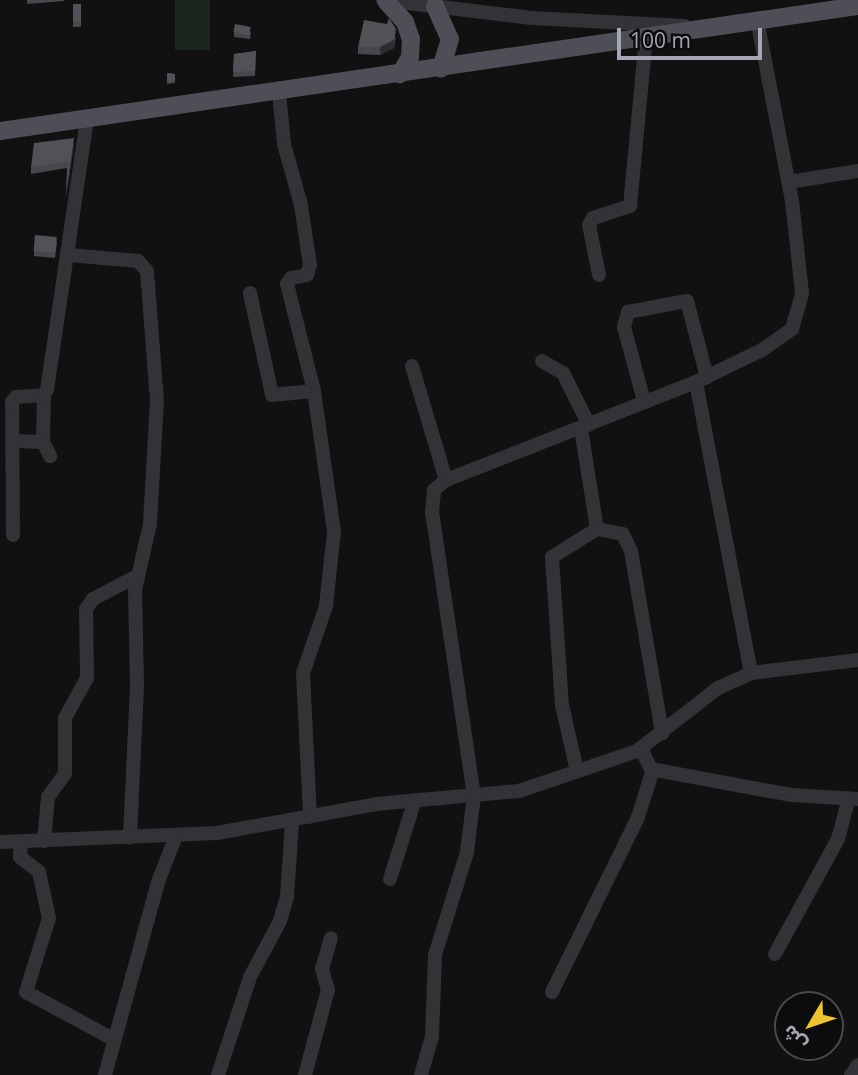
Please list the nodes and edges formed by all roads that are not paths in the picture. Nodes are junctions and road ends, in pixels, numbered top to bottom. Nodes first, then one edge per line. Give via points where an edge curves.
1 (385, 0) edge
2 (435, 6) junction
3 (858, 6) edge
4 (757, 20) junction
5 (709, 28) junction
6 (646, 36) junction
7 (441, 69) junction
8 (400, 74) junction
9 (279, 92) junction
10 (87, 120) junction
11 (0, 131) edge
12 (858, 171) edge
13 (789, 181) junction
14 (68, 255) junction
15 (599, 275) dead end
16 (250, 293) dead end
17 (542, 361) dead end
18 (412, 366) dead end
19 (701, 379) junction
20 (314, 391) junction
21 (44, 394) junction
22 (7, 399) edge
23 (645, 401) junction
24 (585, 427) junction
25 (13, 441) junction
26 (43, 442) junction
27 (50, 456) dead end
28 (446, 481) junction
29 (597, 529) junction
30 (13, 535) dead end
31 (137, 576) junction
32 (858, 660) edge
33 (751, 673) junction
34 (662, 733) junction
35 (641, 748) junction
36 (653, 769) junction
37 (577, 771) junction
38 (474, 796) junction
39 (854, 798) edge
40 (414, 803) junction
41 (310, 817) junction
42 (292, 821) junction
43 (176, 836) junction
44 (130, 838) junction
45 (44, 841) junction
46 (0, 842) edge
47 (21, 842) junction
48 (390, 879) dead end
49 (331, 938) dead end
50 (775, 954) dead end
51 (552, 992) dead end
52 (113, 1039) junction
53 (858, 1065) edge
54 (105, 1075) edge
55 (218, 1075) edge
56 (305, 1075) edge
57 (421, 1075) edge
58 (851, 1075) edge

1 - 2 street
1 - 8 main road via 405,22 411,39 410,57
2 - 5 street via 532,18
2 - 7 main road via 450,39
3 - 4 main road
4 - 5 main road
4 - 13 street
5 - 6 main road
6 - 7 main road
6 - 15 street via 630,206 593,218 589,225
7 - 8 main road
8 - 9 main road
9 - 10 main road
9 - 20 street via 310,265 307,275 291,278 287,284
10 - 11 main road
10 - 14 street
12 - 13 street
13 - 19 street via 802,293 798,316 783,338
14 - 21 street
14 - 31 street via 138,261 146,268 157,401 150,524
16 - 20 street via 272,395
17 - 24 street via 563,373
18 - 28 street
19 - 23 street
19 - 23 street via 687,301 628,312 624,327
19 - 33 street
20 - 41 street via 334,531 326,606 303,673
21 - 22 street
21 - 26 street
22 - 25 street
23 - 24 street
24 - 28 street
24 - 29 street
25 - 26 street
25 - 30 street
26 - 27 street
28 - 38 street via 434,490 432,513
29 - 34 street via 616,530 627,539
29 - 37 street via 552,557 562,705
31 - 44 street
31 - 45 street via 93,599 86,609 87,678 65,718 65,774 48,797
32 - 33 street
33 - 34 street via 718,688
34 - 35 street
35 - 36 street
35 - 37 street
36 - 39 street via 790,795
36 - 51 street via 638,817
37 - 38 street via 530,788
38 - 40 street
38 - 57 street via 467,852 435,955 432,1037
39 - 50 street via 838,839
40 - 41 street via 376,804
40 - 48 street
41 - 42 street
42 - 43 street
42 - 55 street via 287,897 280,921 250,977
43 - 44 street
43 - 52 street via 158,882
44 - 45 street
45 - 47 street
46 - 47 street
47 - 52 street via 20,857 39,872 49,918 26,992
49 - 56 street via 322,969 328,989
52 - 54 street
53 - 58 street

